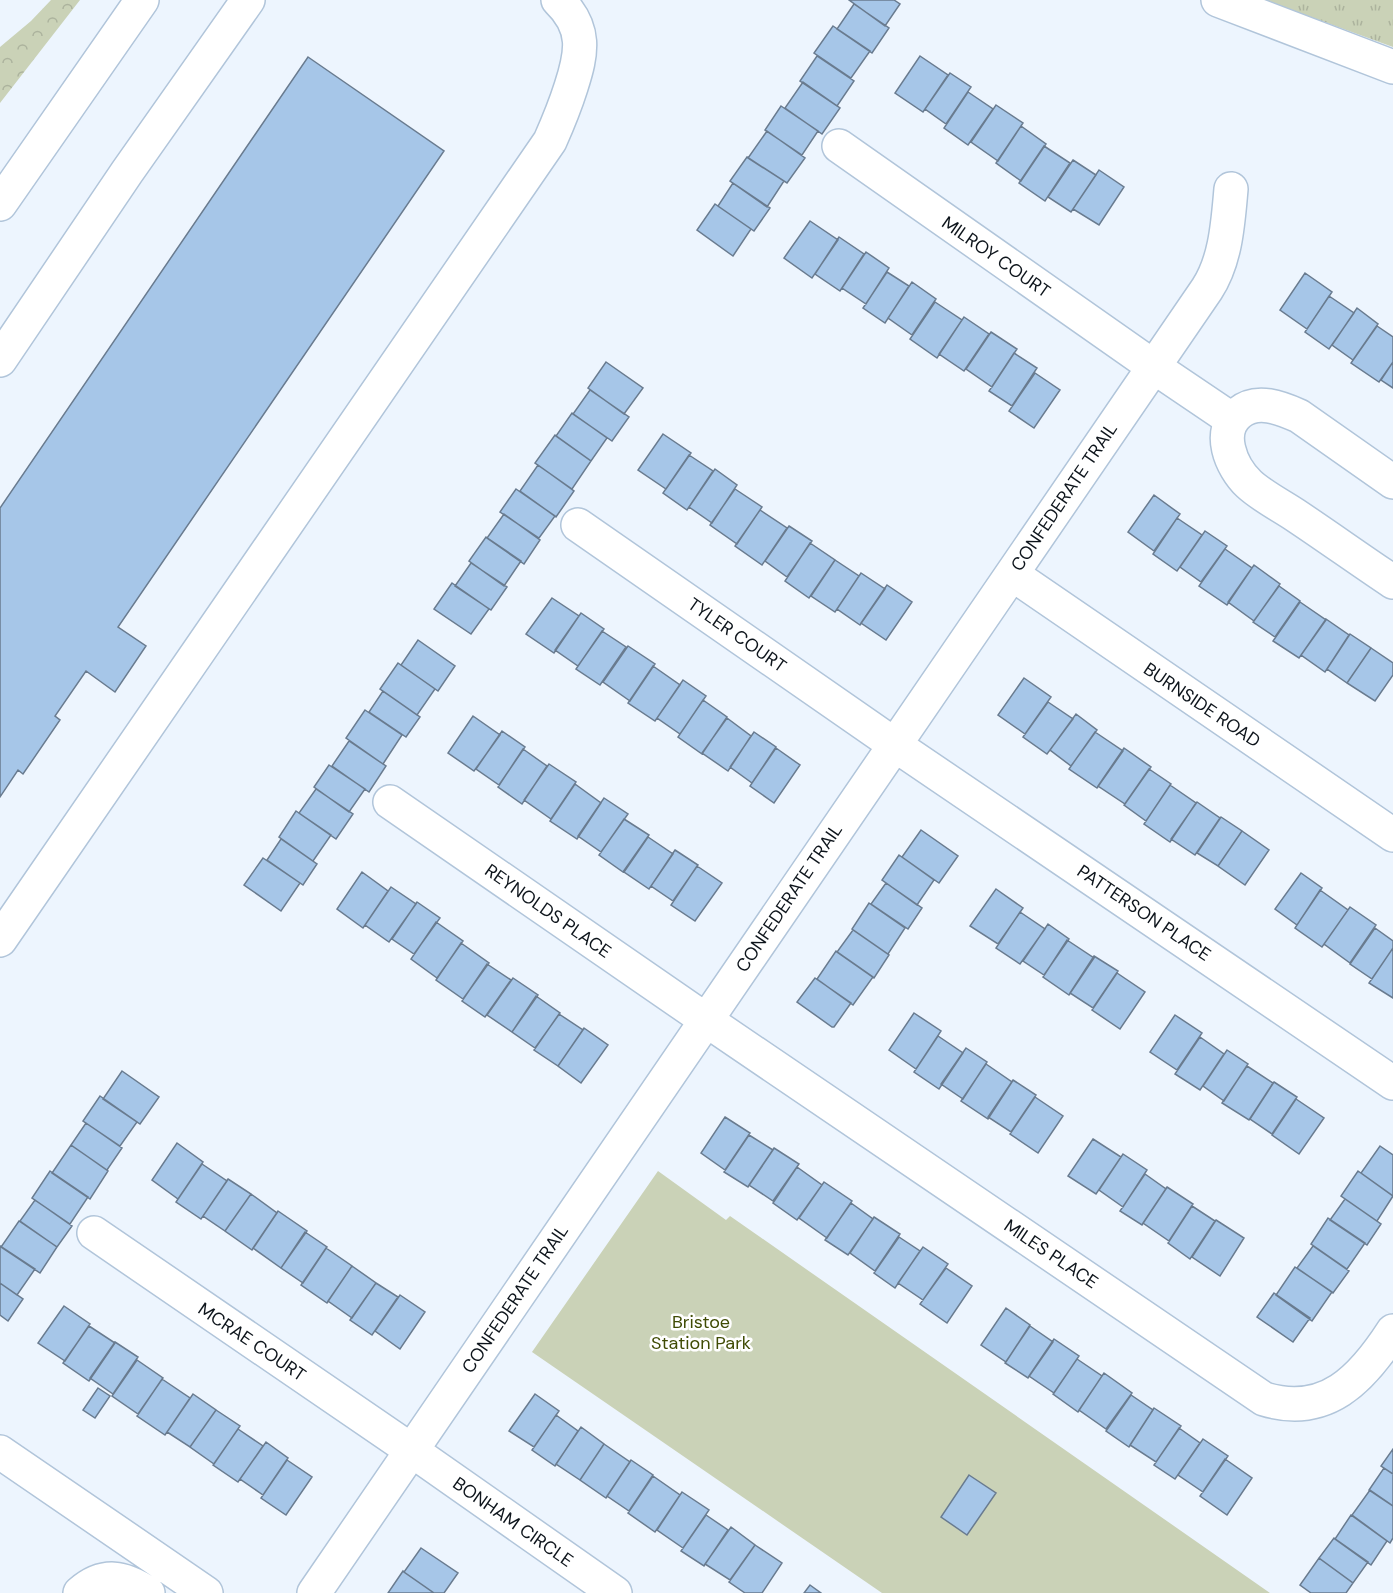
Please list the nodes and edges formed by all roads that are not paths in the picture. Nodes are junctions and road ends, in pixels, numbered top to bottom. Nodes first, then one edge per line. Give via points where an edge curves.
1 (142, 0) edge
2 (248, 0) edge
3 (558, 0) edge
4 (1218, 0) edge
5 (1393, 67) edge
6 (839, 146) dead end
7 (1231, 189) dead end
8 (0, 204) edge
9 (0, 360) edge
10 (1154, 367) junction
11 (1231, 419) junction
12 (1393, 482) edge
13 (578, 525) dead end
14 (1012, 574) junction
15 (1393, 582) edge
16 (895, 745) junction
17 (390, 802) dead end
18 (1393, 835) edge
19 (0, 940) edge
20 (706, 1020) junction
21 (1393, 1083) edge
22 (93, 1233) dead end
23 (1393, 1332) edge
24 (411, 1450) junction
25 (0, 1452) edge
26 (150, 1555) junction
27 (141, 1588) edge
28 (80, 1593) edge
29 (206, 1593) edge
30 (314, 1593) edge
31 (615, 1593) edge

1 - 8 street
2 - 9 street
3 - 19 street via 575,21 581,45 580,58 550,141
4 - 5 street
6 - 10 street, MILROY COURT
7 - 10 street, CONFEDERATE TRAIL via 1221,257 1210,285
10 - 11 street, MILROY COURT
10 - 14 street, CONFEDERATE TRAIL
11 - 12 street via 1244,409 1262,405 1282,408
11 - 15 street via 1227,436 1229,454 1249,484
13 - 16 street, TYLER COURT
14 - 16 street, CONFEDERATE TRAIL
14 - 18 street, BURNSIDE ROAD
16 - 20 street, CONFEDERATE TRAIL
16 - 21 street, PATTERSON PLACE
17 - 20 street, REYNOLDS PLACE
20 - 23 street, MILES PLACE via 1264,1399 1284,1405 1302,1404 1337,1392 1358,1377
20 - 24 street, CONFEDERATE TRAIL
22 - 24 street, MCRAE COURT
24 - 30 street, CONFEDERATE TRAIL
24 - 31 street, BONHAM CIRCLE
25 - 26 street
26 - 27 street
26 - 29 street
27 - 28 street via 117,1578 96,1582

